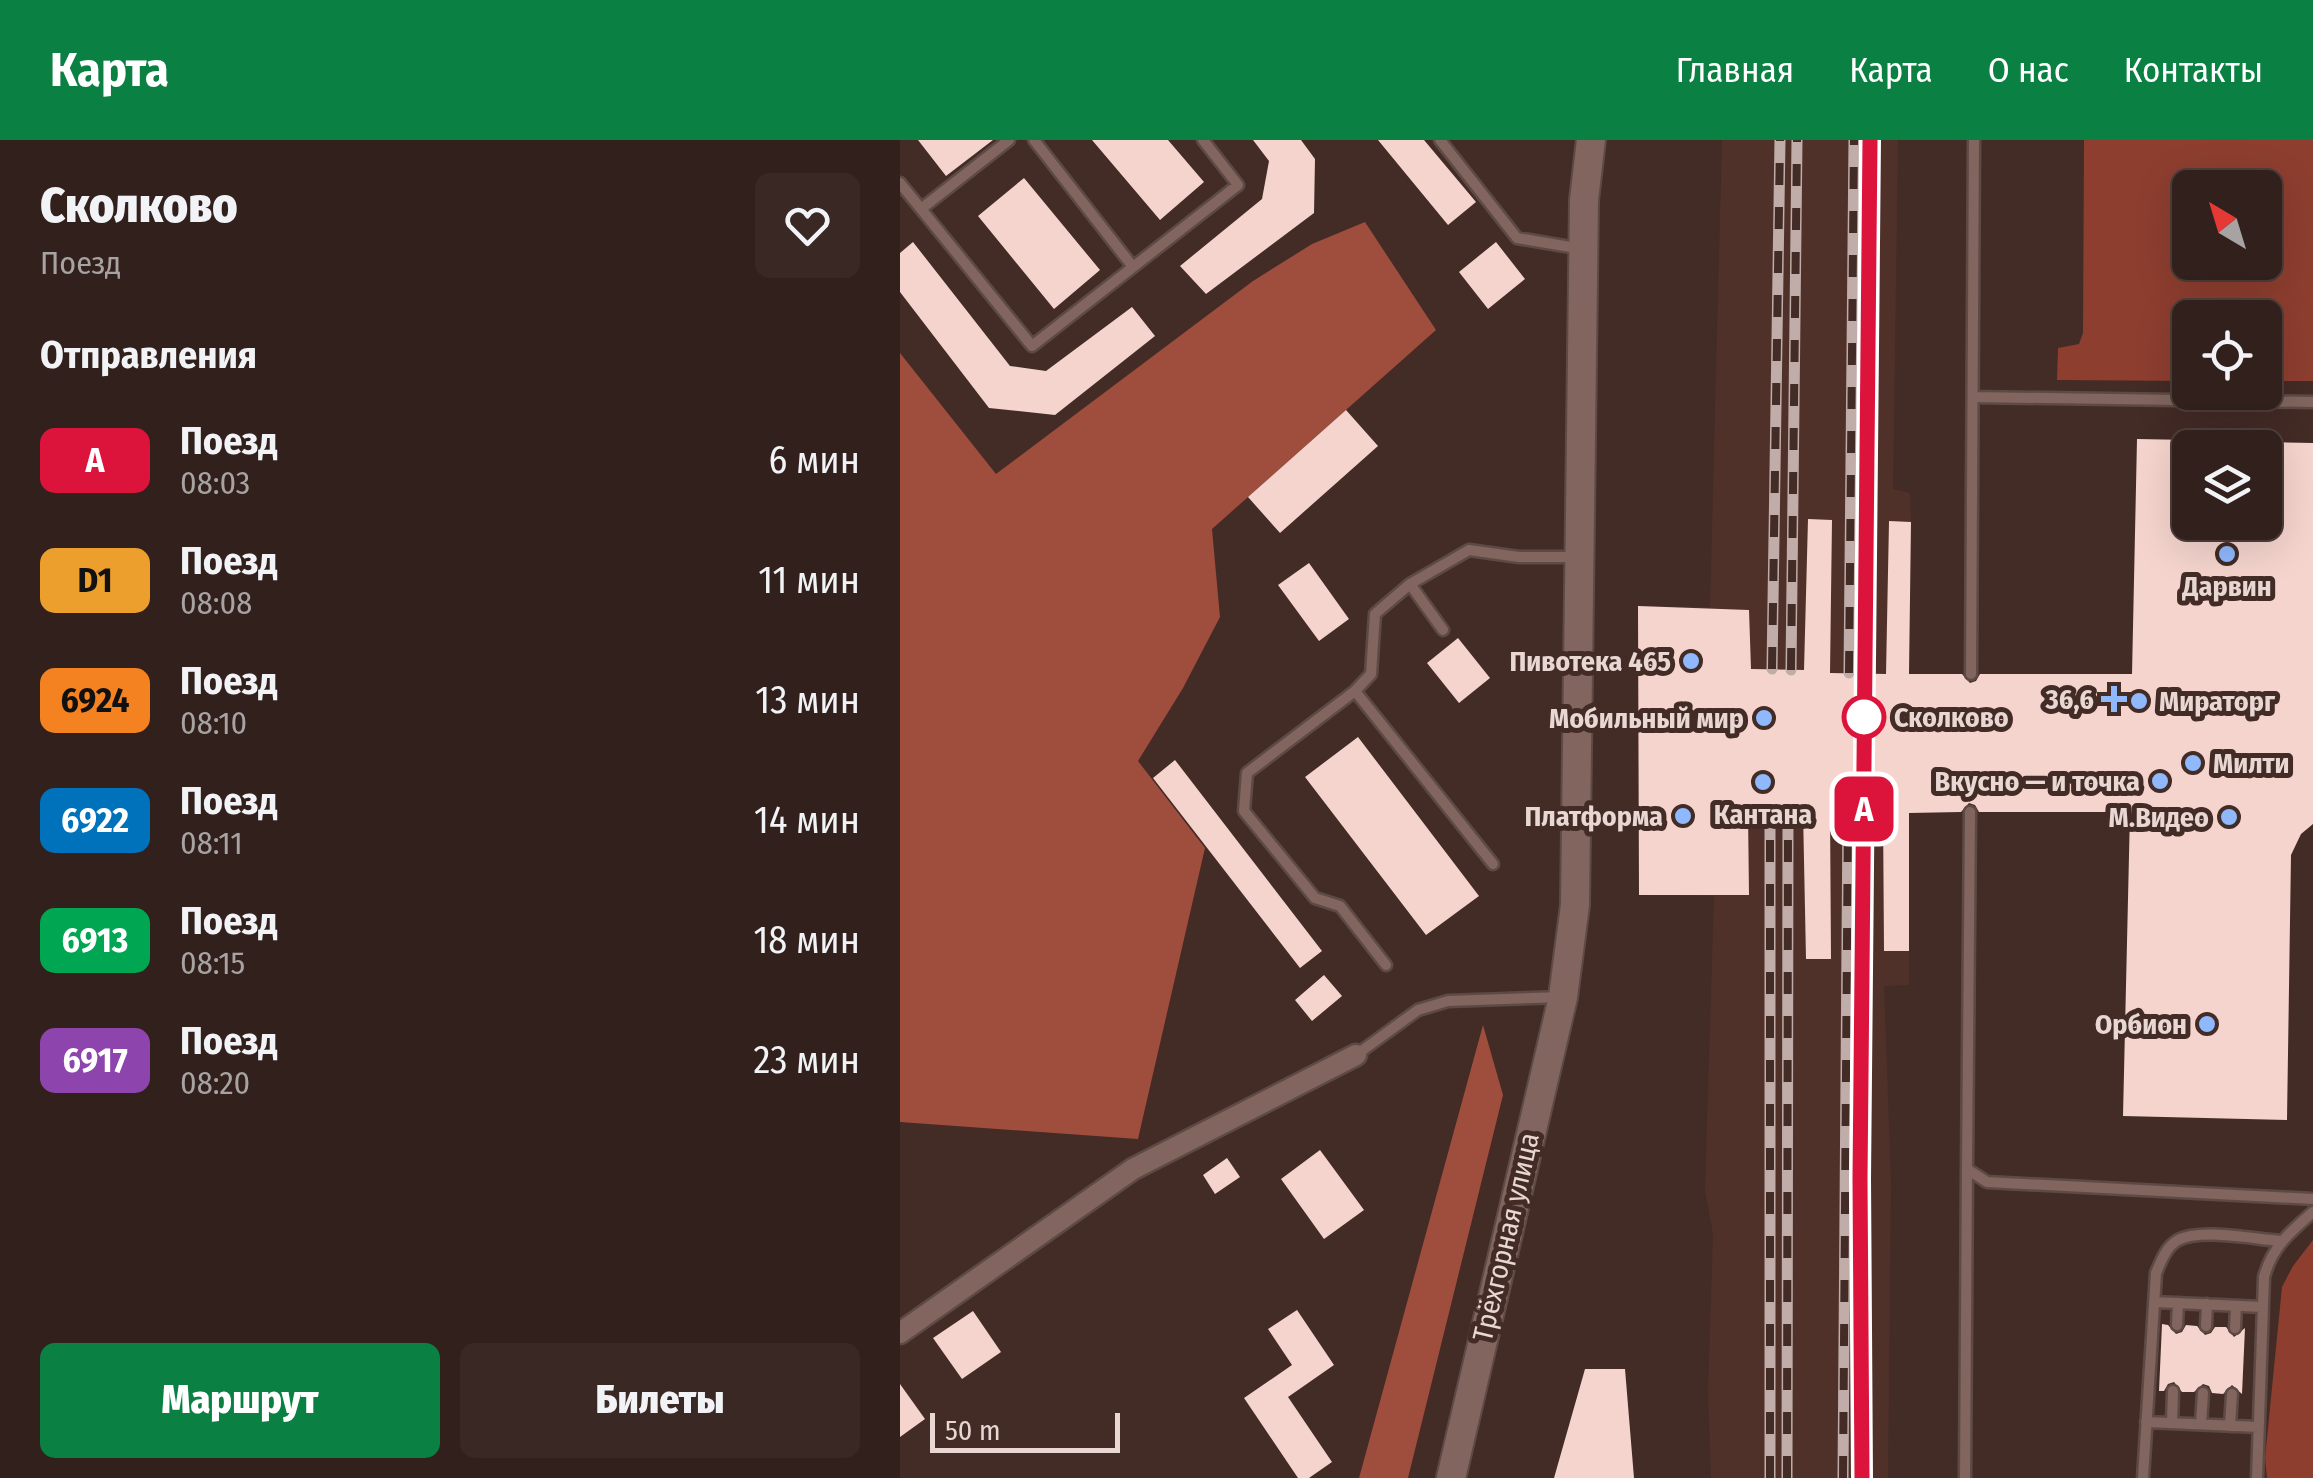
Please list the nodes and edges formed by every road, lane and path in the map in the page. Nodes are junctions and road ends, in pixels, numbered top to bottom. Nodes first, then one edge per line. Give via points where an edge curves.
1 (1009, 140) edge
2 (1034, 140) edge
3 (1204, 140) edge
4 (1440, 140) edge
5 (1591, 140) edge
6 (1974, 140) edge
7 (900, 183) edge
8 (921, 209) junction
9 (1583, 250) junction
10 (1133, 267) junction
11 (1973, 397) junction
12 (2313, 402) edge
13 (1577, 558) junction
14 (1410, 584) junction
15 (1443, 630) dead end
16 (1971, 674) dead end
17 (1355, 691) junction
18 (1970, 812) dead end
19 (1493, 864) dead end
20 (1386, 965) dead end
21 (1564, 996) junction
22 (1356, 1056) joint
23 (1967, 1168) junction
24 (2313, 1199) edge
25 (2313, 1212) edge
26 (2280, 1241) junction
27 (2154, 1302) junction
28 (2178, 1303) junction
29 (2207, 1304) junction
30 (2236, 1306) junction
31 (2263, 1307) junction
32 (2177, 1325) dead end
33 (2206, 1326) dead end
34 (2235, 1328) dead end
35 (900, 1333) edge
36 (2174, 1391) dead end
37 (2203, 1393) dead end
38 (2232, 1394) dead end
39 (2146, 1422) junction
40 (2172, 1422) junction
41 (2202, 1424) junction
42 (2230, 1426) junction
43 (2259, 1427) junction
44 (1450, 1478) edge
45 (1965, 1478) edge
46 (2143, 1478) edge
47 (2257, 1478) edge

1 - 8 lane
2 - 10 lane
3 - 10 lane via 1238,185
4 - 9 lane via 1517,238
5 - 9 street, Трёхгорная улица
6 - 11 lane
7 - 8 lane
8 - 10 lane via 1032,346
9 - 13 street, Трёхгорная улица
11 - 12 lane
11 - 16 lane
13 - 14 lane via 1469,550
13 - 21 street, Трёхгорная улица via 1576,905
14 - 15 lane
14 - 17 lane via 1376,614 1372,674
17 - 19 lane
17 - 20 lane via 1248,773 1244,811 1315,898 1340,906
18 - 23 lane
21 - 22 lane via 1448,1001 1418,1010
21 - 44 street, Трёхгорная улица
22 - 35 street via 1133,1168
23 - 24 lane via 1987,1182
23 - 45 lane
25 - 26 lane
26 - 27 lane via 2197,1234 2176,1241 2156,1273
26 - 31 lane via 2264,1277
27 - 28 lane
27 - 39 lane
28 - 29 lane
28 - 32 lane
29 - 30 lane
29 - 33 lane
30 - 31 lane
30 - 34 lane
31 - 43 lane
36 - 40 lane
37 - 41 lane
38 - 42 lane
39 - 40 lane
39 - 46 lane
40 - 41 lane
41 - 42 lane
42 - 43 lane
43 - 47 lane

